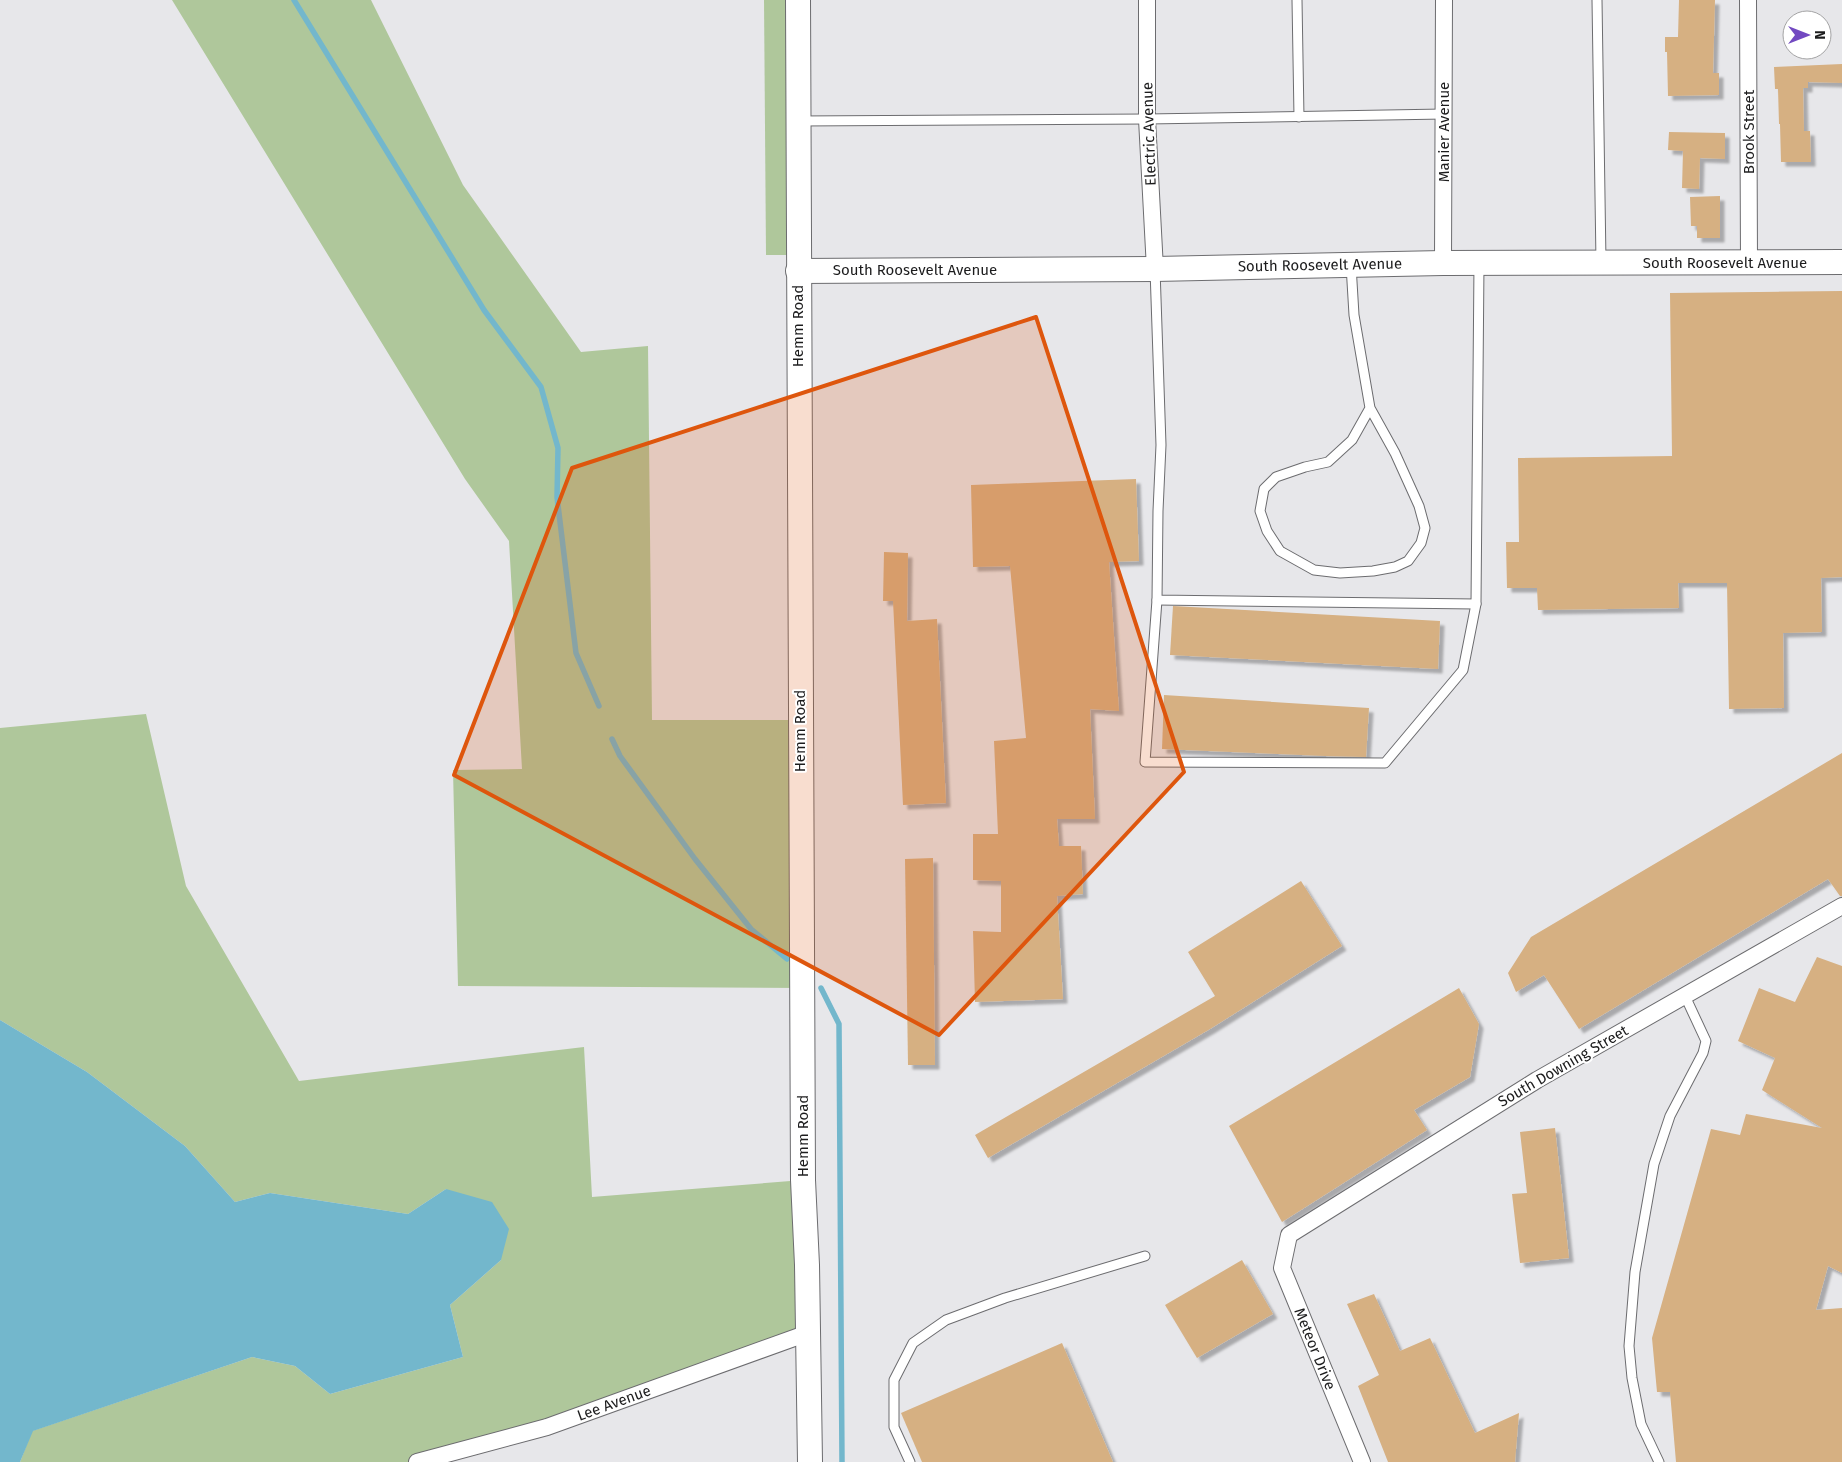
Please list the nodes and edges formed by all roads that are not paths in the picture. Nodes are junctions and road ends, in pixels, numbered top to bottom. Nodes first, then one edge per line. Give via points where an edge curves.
1 (798, 0) edge
2 (1147, 0) edge
3 (1297, 0) edge
4 (1444, 0) edge
5 (1597, 0) edge
6 (1748, 0) edge
7 (1444, 114) junction
8 (1298, 117) junction
9 (1147, 120) junction
10 (798, 121) junction
11 (1842, 262) edge
12 (1443, 263) junction
13 (1479, 263) junction
14 (1601, 263) junction
15 (1749, 264) junction
16 (1351, 265) junction
17 (1156, 269) junction
18 (798, 271) junction
19 (1370, 408) junction
20 (1157, 600) junction
21 (1476, 604) junction
22 (1842, 906) edge
23 (1685, 996) junction
24 (1289, 1235) joint
25 (1145, 1256) dead end
26 (808, 1333) junction
27 (417, 1462) edge
28 (810, 1462) edge
29 (910, 1462) edge
30 (1362, 1462) edge
31 (1659, 1462) edge

1 - 10 street, Hemm Road
2 - 9 street, Electric Avenue
3 - 8 lane
4 - 7 street, Manier Avenue
5 - 14 lane
6 - 15 street, Brook Street
7 - 8 lane
7 - 12 street, Manier Avenue
8 - 9 lane
9 - 10 lane
9 - 17 street, Electric Avenue
10 - 18 street, Hemm Road
11 - 15 street, South Roosevelt Avenue
12 - 13 street, South Roosevelt Avenue
12 - 16 street, South Roosevelt Avenue
13 - 14 street, South Roosevelt Avenue
13 - 21 lane
14 - 15 street, South Roosevelt Avenue
16 - 17 street, South Roosevelt Avenue
16 - 19 lane via 1354,315
17 - 18 street, South Roosevelt Avenue
17 - 20 lane via 1161,445
18 - 26 street, Hemm Road via 803,1180
19 - 19 lane via 1419,506 1425,528 1421,543 1408,561 1395,567 1340,573 1314,570 1280,551 1267,531 1260,510 1264,489 1276,477 1304,466 1328,462 1352,440
20 - 21 lane
20 - 21 lane via 1145,762 1386,763 1464,670
22 - 23 street, South Downing Street
23 - 24 street, South Downing Street via 1537,1080
23 - 31 lane via 1706,1041 1670,1116 1654,1164 1635,1272 1629,1346 1641,1424
24 - 30 street, Meteor Drive via 1282,1268
25 - 29 lane via 1005,1298 946,1320 914,1343 894,1380 894,1427
26 - 27 street, Lee Avenue via 547,1427
26 - 28 street, Hemm Road

